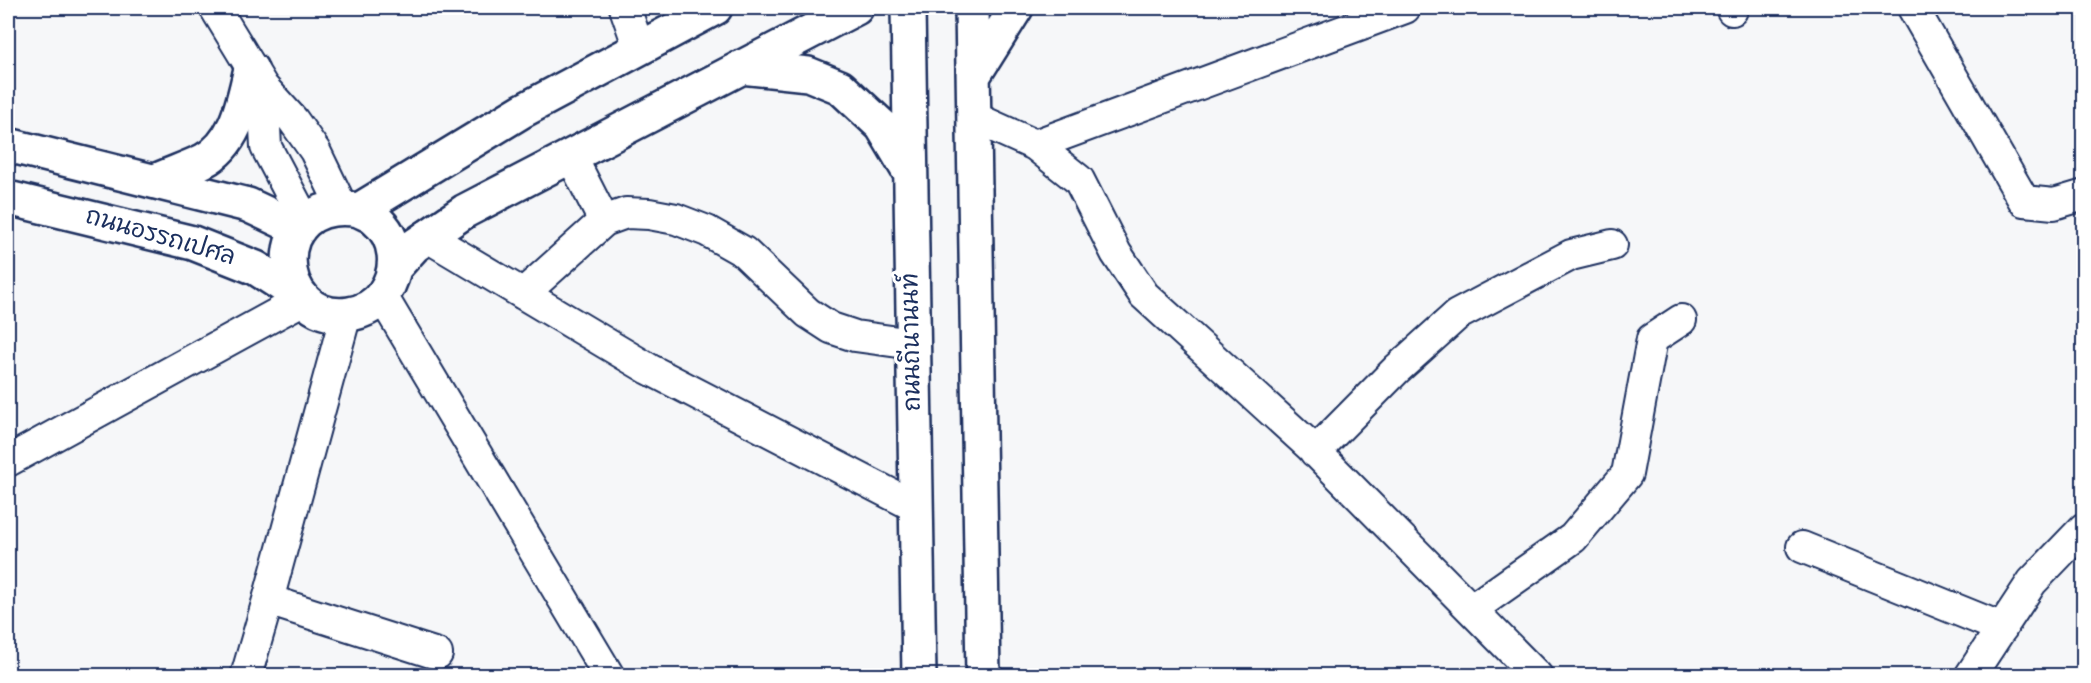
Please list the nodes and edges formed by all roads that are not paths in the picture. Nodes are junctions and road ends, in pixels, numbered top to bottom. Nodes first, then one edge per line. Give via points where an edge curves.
1 (215, 8) edge
2 (625, 8) edge
3 (716, 8) edge
4 (856, 8) edge
5 (908, 8) edge
6 (972, 8) edge
7 (1016, 8) edge
8 (1405, 8) edge
9 (1913, 8) edge
10 (639, 48) junction
11 (741, 67) junction
12 (974, 75) junction
13 (257, 78) junction
14 (975, 118) junction
15 (8, 145) edge
16 (1035, 145) junction
17 (557, 163) junction
18 (911, 175) junction
19 (155, 181) junction
20 (2084, 195) edge
21 (8, 198) edge
22 (351, 209) junction
23 (604, 221) junction
24 (302, 225) junction
25 (426, 236) junction
26 (1612, 245) dead end
27 (388, 281) junction
28 (523, 294) junction
29 (304, 298) junction
30 (346, 314) junction
31 (1682, 320) dead end
32 (913, 345) junction
33 (1315, 452) junction
34 (8, 461) edge
35 (916, 507) junction
36 (2084, 528) edge
37 (1802, 546) dead end
38 (268, 600) junction
39 (1472, 609) junction
40 (2002, 628) junction
41 (437, 654) dead end
42 (246, 675) edge
43 (609, 675) edge
44 (919, 675) edge
45 (983, 675) edge
46 (1537, 675) edge
47 (1971, 675) edge

1 - 13 street
2 - 10 street
3 - 10 main road
4 - 11 main road
5 - 18 main road, ถนนถีนานนท์
6 - 12 main road
7 - 12 main road
8 - 16 street
9 - 20 street via 2024,201 2054,204
10 - 22 main road
11 - 17 main road
11 - 18 main road via 808,74 840,87 882,126
12 - 14 main road
13 - 19 main road via 226,142 205,160
13 - 22 street via 315,150
13 - 24 street via 266,147
14 - 16 street
14 - 45 main road
15 - 19 main road
16 - 33 street via 1079,180 1116,253 1144,295
17 - 23 street
17 - 25 main road
18 - 32 main road, ถนนถีนานนท์
19 - 24 main road via 248,205
21 - 29 main road, ถนนอรรถเปศล via 194,243 256,268
22 - 24 main road via 322,211
22 - 27 main road via 375,219 387,232 394,249
23 - 28 street
23 - 32 street via 626,213 649,214 707,231 744,252 808,313 831,328
24 - 29 main road via 291,242 288,257 289,272
25 - 27 main road
25 - 28 street
26 - 33 street via 1571,255 1457,315
27 - 30 main road via 372,305
27 - 43 street
28 - 35 street via 649,369
29 - 30 main road via 330,314
29 - 34 street
30 - 38 street
31 - 39 street via 1652,339 1627,474 1573,538
32 - 35 main road, ถนนถีนานนท์
33 - 39 street
35 - 44 main road, ถนนถีนานนท์
36 - 40 street via 2032,582
37 - 40 street
38 - 41 street
38 - 42 street
39 - 46 street
40 - 47 street

